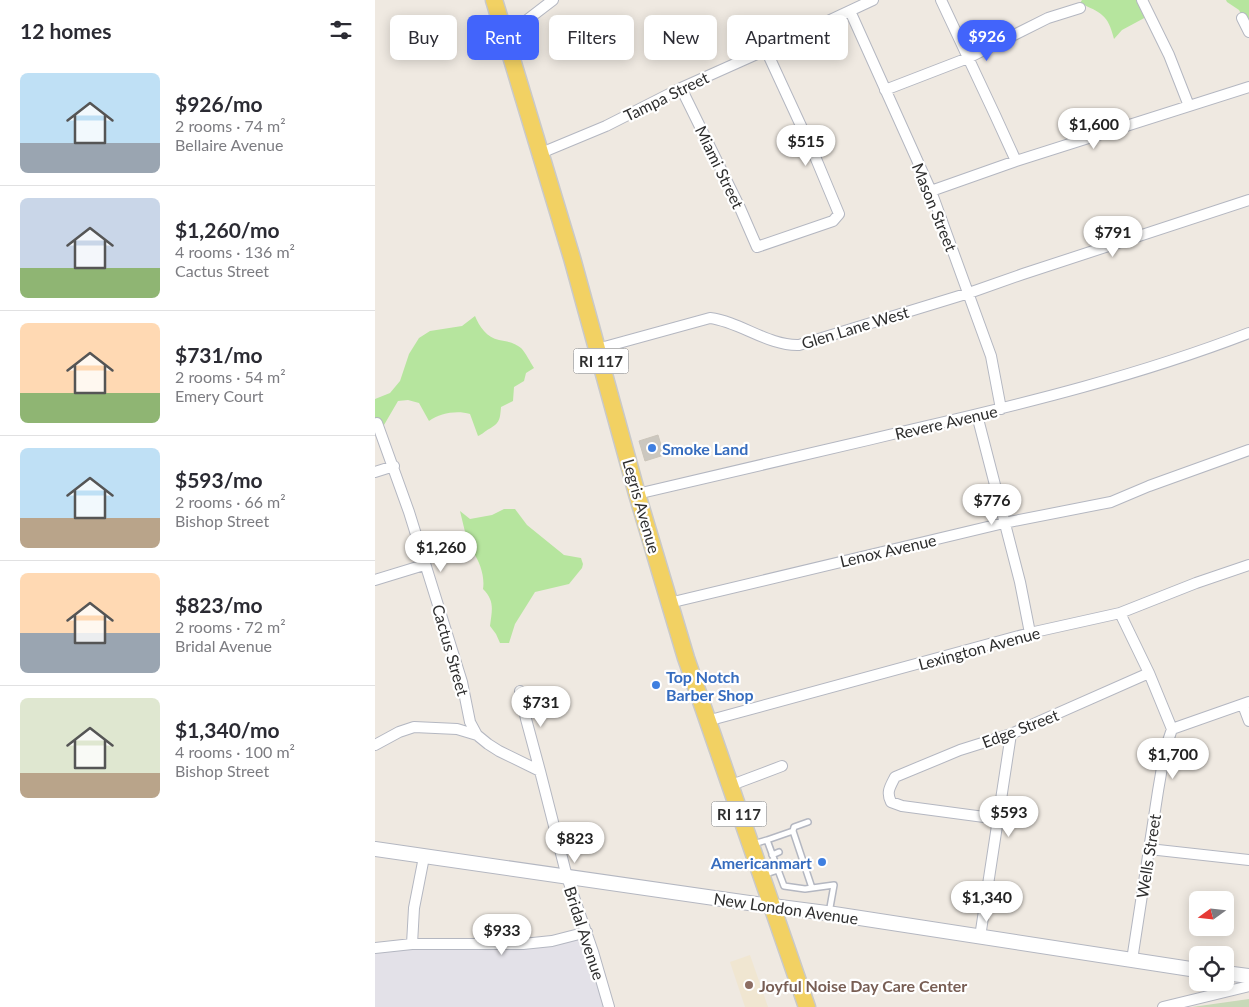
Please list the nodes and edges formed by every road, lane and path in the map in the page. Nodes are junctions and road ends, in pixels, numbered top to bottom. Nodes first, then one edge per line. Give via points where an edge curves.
1 (494, 0) edge
2 (553, 0) edge
3 (873, 0) edge
4 (941, 0) edge
5 (1142, 0) edge
6 (1080, 8) dead end
7 (850, 11) junction
8 (499, 15) edge
9 (533, 15) edge
10 (841, 15) edge
11 (1242, 18) dead end
12 (1249, 32) edge
13 (968, 58) junction
14 (513, 60) edge
15 (744, 60) edge
16 (771, 60) edge
17 (1249, 87) edge
18 (681, 88) junction
19 (885, 90) junction
20 (1189, 106) junction
21 (541, 153) junction
22 (1016, 161) junction
23 (931, 191) junction
24 (1249, 200) edge
25 (969, 293) junction
26 (1249, 334) edge
27 (597, 349) junction
28 (1001, 409) junction
29 (977, 414) junction
30 (377, 423) dead end
31 (1249, 450) edge
32 (394, 466) junction
33 (375, 472) edge
34 (637, 494) junction
35 (1004, 523) junction
36 (425, 565) junction
37 (1249, 565) edge
38 (375, 580) edge
39 (669, 603) junction
40 (1120, 613) junction
41 (1030, 633) junction
42 (1149, 673) junction
43 (520, 691) dead end
44 (1246, 703) edge
45 (1249, 721) edge
46 (707, 722) junction
47 (1172, 729) junction
48 (1011, 734) junction
49 (477, 735) junction
50 (375, 745) edge
51 (782, 766) dead end
52 (540, 771) junction
53 (729, 786) junction
54 (999, 819) junction
55 (808, 822) dead end
56 (793, 831) junction
57 (767, 840) junction
58 (750, 845) junction
59 (375, 849) edge
60 (1149, 849) junction
61 (779, 852) dead end
62 (772, 855) junction
63 (424, 858) junction
64 (1249, 860) edge
65 (783, 864) dead end
66 (777, 868) junction
67 (761, 876) junction
68 (788, 876) dead end
69 (567, 877) junction
70 (781, 878) junction
71 (812, 888) junction
72 (772, 906) junction
73 (829, 913) junction
74 (587, 932) junction
75 (980, 937) junction
76 (412, 944) junction
77 (375, 948) edge
78 (1132, 960) junction
79 (1189, 969) edge
80 (1234, 974) edge
81 (1249, 976) edge
82 (1249, 986) edge
83 (609, 1007) edge
84 (807, 1007) edge
85 (1163, 1007) edge

1 - 8 main road, Legris Avenue / RI 117
2 - 9 street
3 - 7 street, Tampa Street
4 - 13 street
5 - 20 street
6 - 13 street via 1048,18
7 - 10 street, Tampa Street
7 - 19 street, Mason Street
11 - 12 street
13 - 19 street
13 - 22 street
14 - 21 main road, Legris Avenue / RI 117
15 - 18 street, Tampa Street
16 - 18 street, Miami Street via 839,214 833,221 757,246
17 - 20 street
18 - 21 street, Tampa Street
19 - 23 street, Mason Street
20 - 22 street
21 - 27 main road, Legris Avenue / RI 117
22 - 23 street
23 - 25 street, Mason Street
24 - 25 street, Glen Lane West
25 - 27 street, Glen Lane West via 799,345 786,346 723,320 710,318
25 - 28 street, Mason Street via 991,356
26 - 28 street, Revere Avenue via 1128,375
27 - 34 main road, Legris Avenue / RI 117
28 - 29 street, Revere Avenue
29 - 34 street, Revere Avenue
29 - 35 street
30 - 32 street, Cactus Street
31 - 35 street, Lenox Avenue via 1111,502
32 - 33 street
32 - 36 street, Cactus Street
34 - 39 main road, Legris Avenue / RI 117
35 - 39 street, Lenox Avenue
35 - 41 street
36 - 38 street
36 - 49 street, Cactus Street via 462,682 470,722
37 - 40 street, Lexington Avenue
39 - 46 main road, Legris Avenue / RI 117
40 - 41 street, Lexington Avenue
40 - 42 street
41 - 46 street, Lexington Avenue
42 - 47 street
42 - 48 street, Edge Street
43 - 52 street, Bridal Avenue
44 - 45 street
44 - 47 street
46 - 53 main road, Legris Avenue / RI 117
47 - 60 street, Wells Street via 1165,750
48 - 54 street
48 - 54 street, Edge Street via 960,750 895,777 889,786 891,802 903,806
49 - 50 street via 457,729 414,727
49 - 52 street via 499,751
51 - 53 street
52 - 69 street, Bridal Avenue
53 - 58 main road, Legris Avenue / RI 117
54 - 75 street
55 - 56 lane via 794,827
56 - 57 lane
56 - 71 lane via 795,847
57 - 58 lane
57 - 62 lane
58 - 67 main road, Legris Avenue / RI 117
59 - 63 main road, New London Avenue
60 - 64 street
60 - 78 street, Wells Street
61 - 62 lane
62 - 66 lane
63 - 69 main road, New London Avenue
63 - 76 street via 414,908
65 - 66 lane
66 - 67 lane
66 - 70 lane
67 - 72 main road, Legris Avenue / RI 117
68 - 70 lane
69 - 72 main road, New London Avenue
69 - 74 street, Bridal Avenue
70 - 71 lane via 784,886
71 - 73 lane via 834,885
72 - 73 main road, New London Avenue
72 - 84 main road, Legris Avenue / RI 117
73 - 75 main road, New London Avenue
74 - 76 street via 523,944
74 - 83 street, Bridal Avenue
75 - 78 main road, New London Avenue
76 - 77 street
78 - 79 main road, New London Avenue
80 - 81 main road
82 - 85 street

